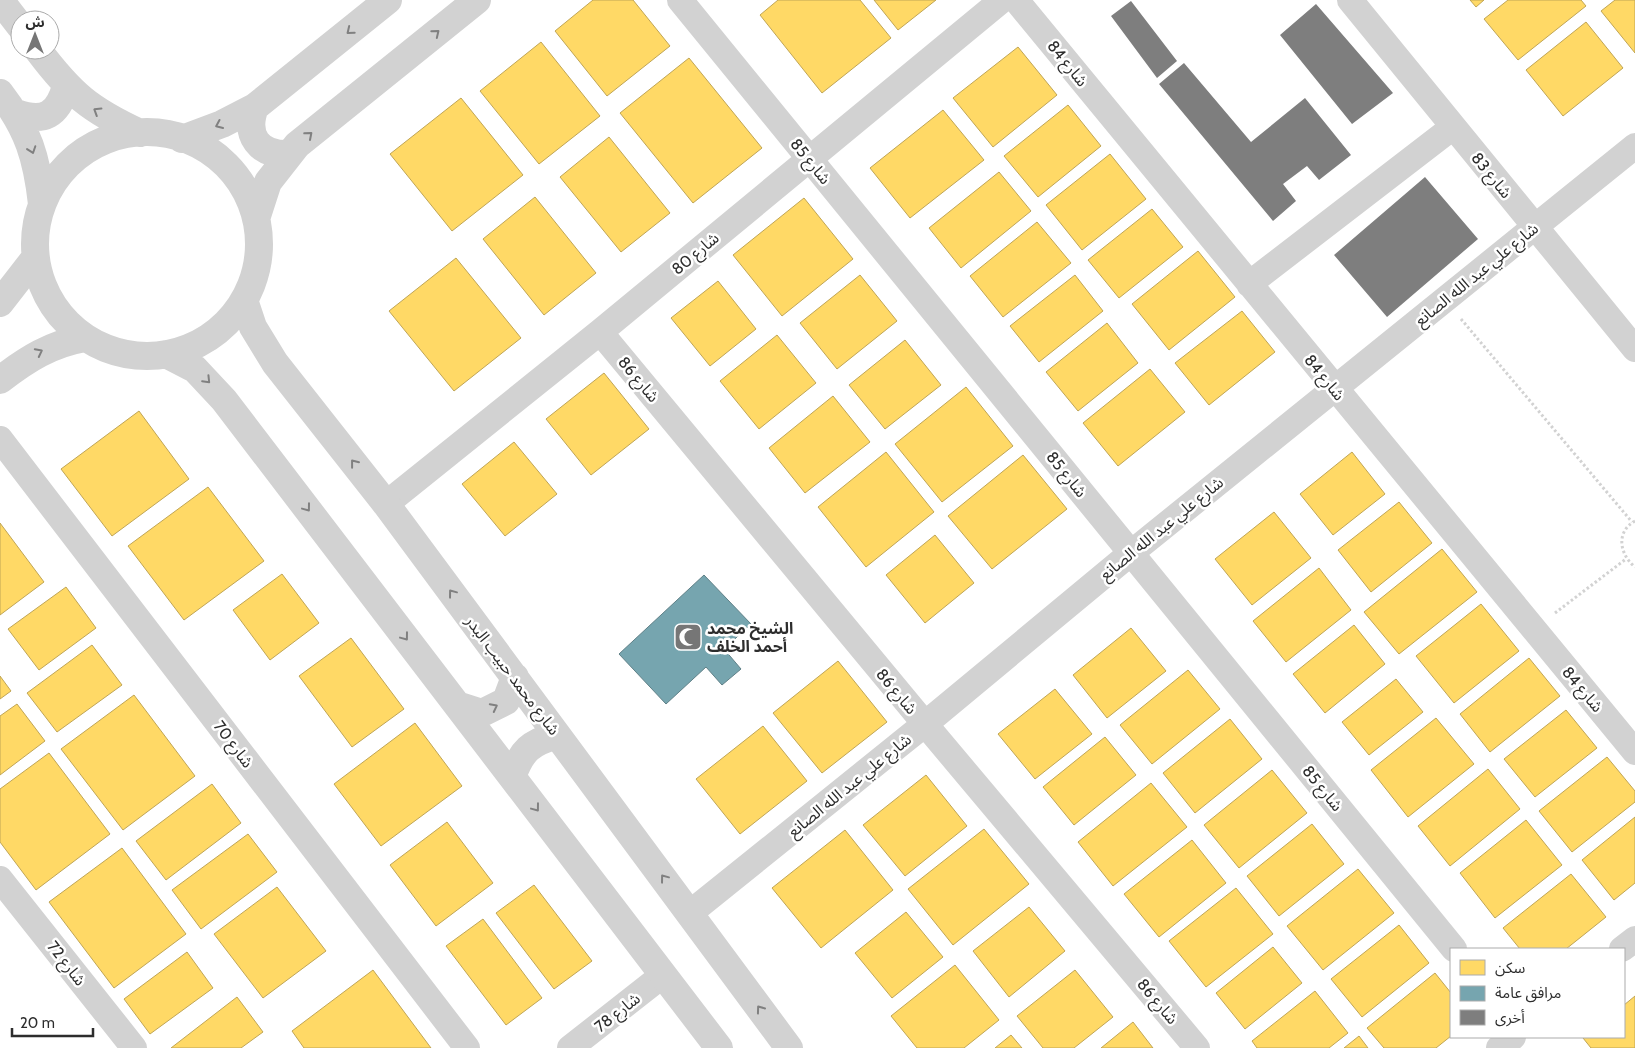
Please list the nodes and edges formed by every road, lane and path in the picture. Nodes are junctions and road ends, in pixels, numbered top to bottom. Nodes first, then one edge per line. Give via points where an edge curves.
1 (0, 0) edge
2 (388, 0) edge
3 (477, 0) edge
4 (680, 0) edge
5 (1002, 0) edge
6 (1016, 0) edge
7 (1350, 0) edge
8 (10, 13) edge
9 (46, 60) edge
10 (66, 86) junction
11 (8, 103) edge
12 (255, 108) junction
13 (1453, 127) junction
14 (140, 133) junction
15 (182, 139) junction
16 (1635, 146) edge
17 (289, 154) junction
18 (809, 158) junction
19 (42, 204) junction
20 (256, 218) junction
21 (1534, 228) junction
22 (35, 258) junction
23 (1249, 284) junction
24 (1445, 299) junction
25 (244, 300) junction
26 (0, 303) edge
27 (600, 332) junction
28 (85, 338) junction
29 (1635, 349) edge
30 (166, 354) junction
31 (0, 380) edge
32 (1334, 388) junction
33 (0, 439) edge
34 (386, 504) junction
35 (1633, 522) edge
36 (1131, 553) junction
37 (1626, 559) junction
38 (1635, 567) edge
39 (1534, 630) junction
40 (515, 677) junction
41 (457, 705) junction
42 (925, 724) junction
43 (557, 735) junction
44 (1635, 752) edge
45 (512, 777) junction
46 (0, 879) edge
47 (690, 914) junction
48 (1635, 939) edge
49 (1453, 948) edge
50 (1623, 948) edge
51 (663, 975) junction
52 (1512, 1038) edge
53 (134, 1048) edge
54 (467, 1048) edge
55 (570, 1048) edge
56 (718, 1048) edge
57 (789, 1048) edge
58 (1197, 1048) edge
59 (1499, 1048) edge

1 - 8 street
2 -> 12 street
17 -> 3 street via 311,132
4 - 18 street, شارع 85
5 - 18 street, شارع 80
6 - 23 street, شارع 84
7 - 13 street, شارع 83
9 - 10 street
10 - 11 street via 61,103 49,115 32,119
14 -> 10 street via 98,112
11 -> 19 street via 24,128 35,158
12 -> 15 street
12 - 17 street via 251,131 256,142 265,150
13 - 21 street, شارع 83
13 - 23 street
14 - 15 street
14 - 19 street via 113,138 81,154 65,168
15 - 20 street via 200,146 230,169 250,200
16 - 21 street, شارع علي عبد الله الصانع
17 - 20 street via 268,182
18 - 27 street, شارع 80
18 - 36 street, شارع 85
19 - 22 street via 34,240
20 - 25 street via 256,269
21 - 24 street, شارع علي عبد الله الصانع
21 - 29 street, شارع 83
22 - 26 street
22 - 28 street via 39,277 52,303 70,326
23 - 32 street, شارع 84
24 - 32 street, شارع علي عبد الله الصانع
24 - 35 path
25 - 30 street via 219,330 203,341
34 -> 25 street, شارع محمد حبيب البدر via 267,352 253,327
27 - 34 street, شارع 80
27 - 42 street, شارع 86
28 - 30 street via 124,354
31 -> 28 street via 42,350
30 -> 41 street via 195,369 213,386
32 - 36 street, شارع علي عبد الله الصانع
32 - 39 street, شارع 84
33 - 54 street, شارع 70
40 -> 34 street, شارع محمد حبيب البدر
35 - 37 path via 1622,540
36 - 42 street, شارع علي عبد الله الصانع
36 - 49 street, شارع 85
37 - 38 path
37 - 39 path
39 - 44 street, شارع 84
41 -> 40 street via 482,713 506,701
40 - 43 street, شارع محمد حبيب البدر
41 - 45 street
42 - 47 street, شارع علي عبد الله الصانع
42 - 58 street, شارع 86
43 - 45 street via 536,741 520,756
47 -> 43 street, شارع محمد حبيب البدر
45 -> 51 street
46 - 53 street, شارع 72
57 -> 47 street, شارع محمد حبيب البدر
48 - 50 street
51 - 55 street, شارع 78
51 - 56 street
52 - 59 street

